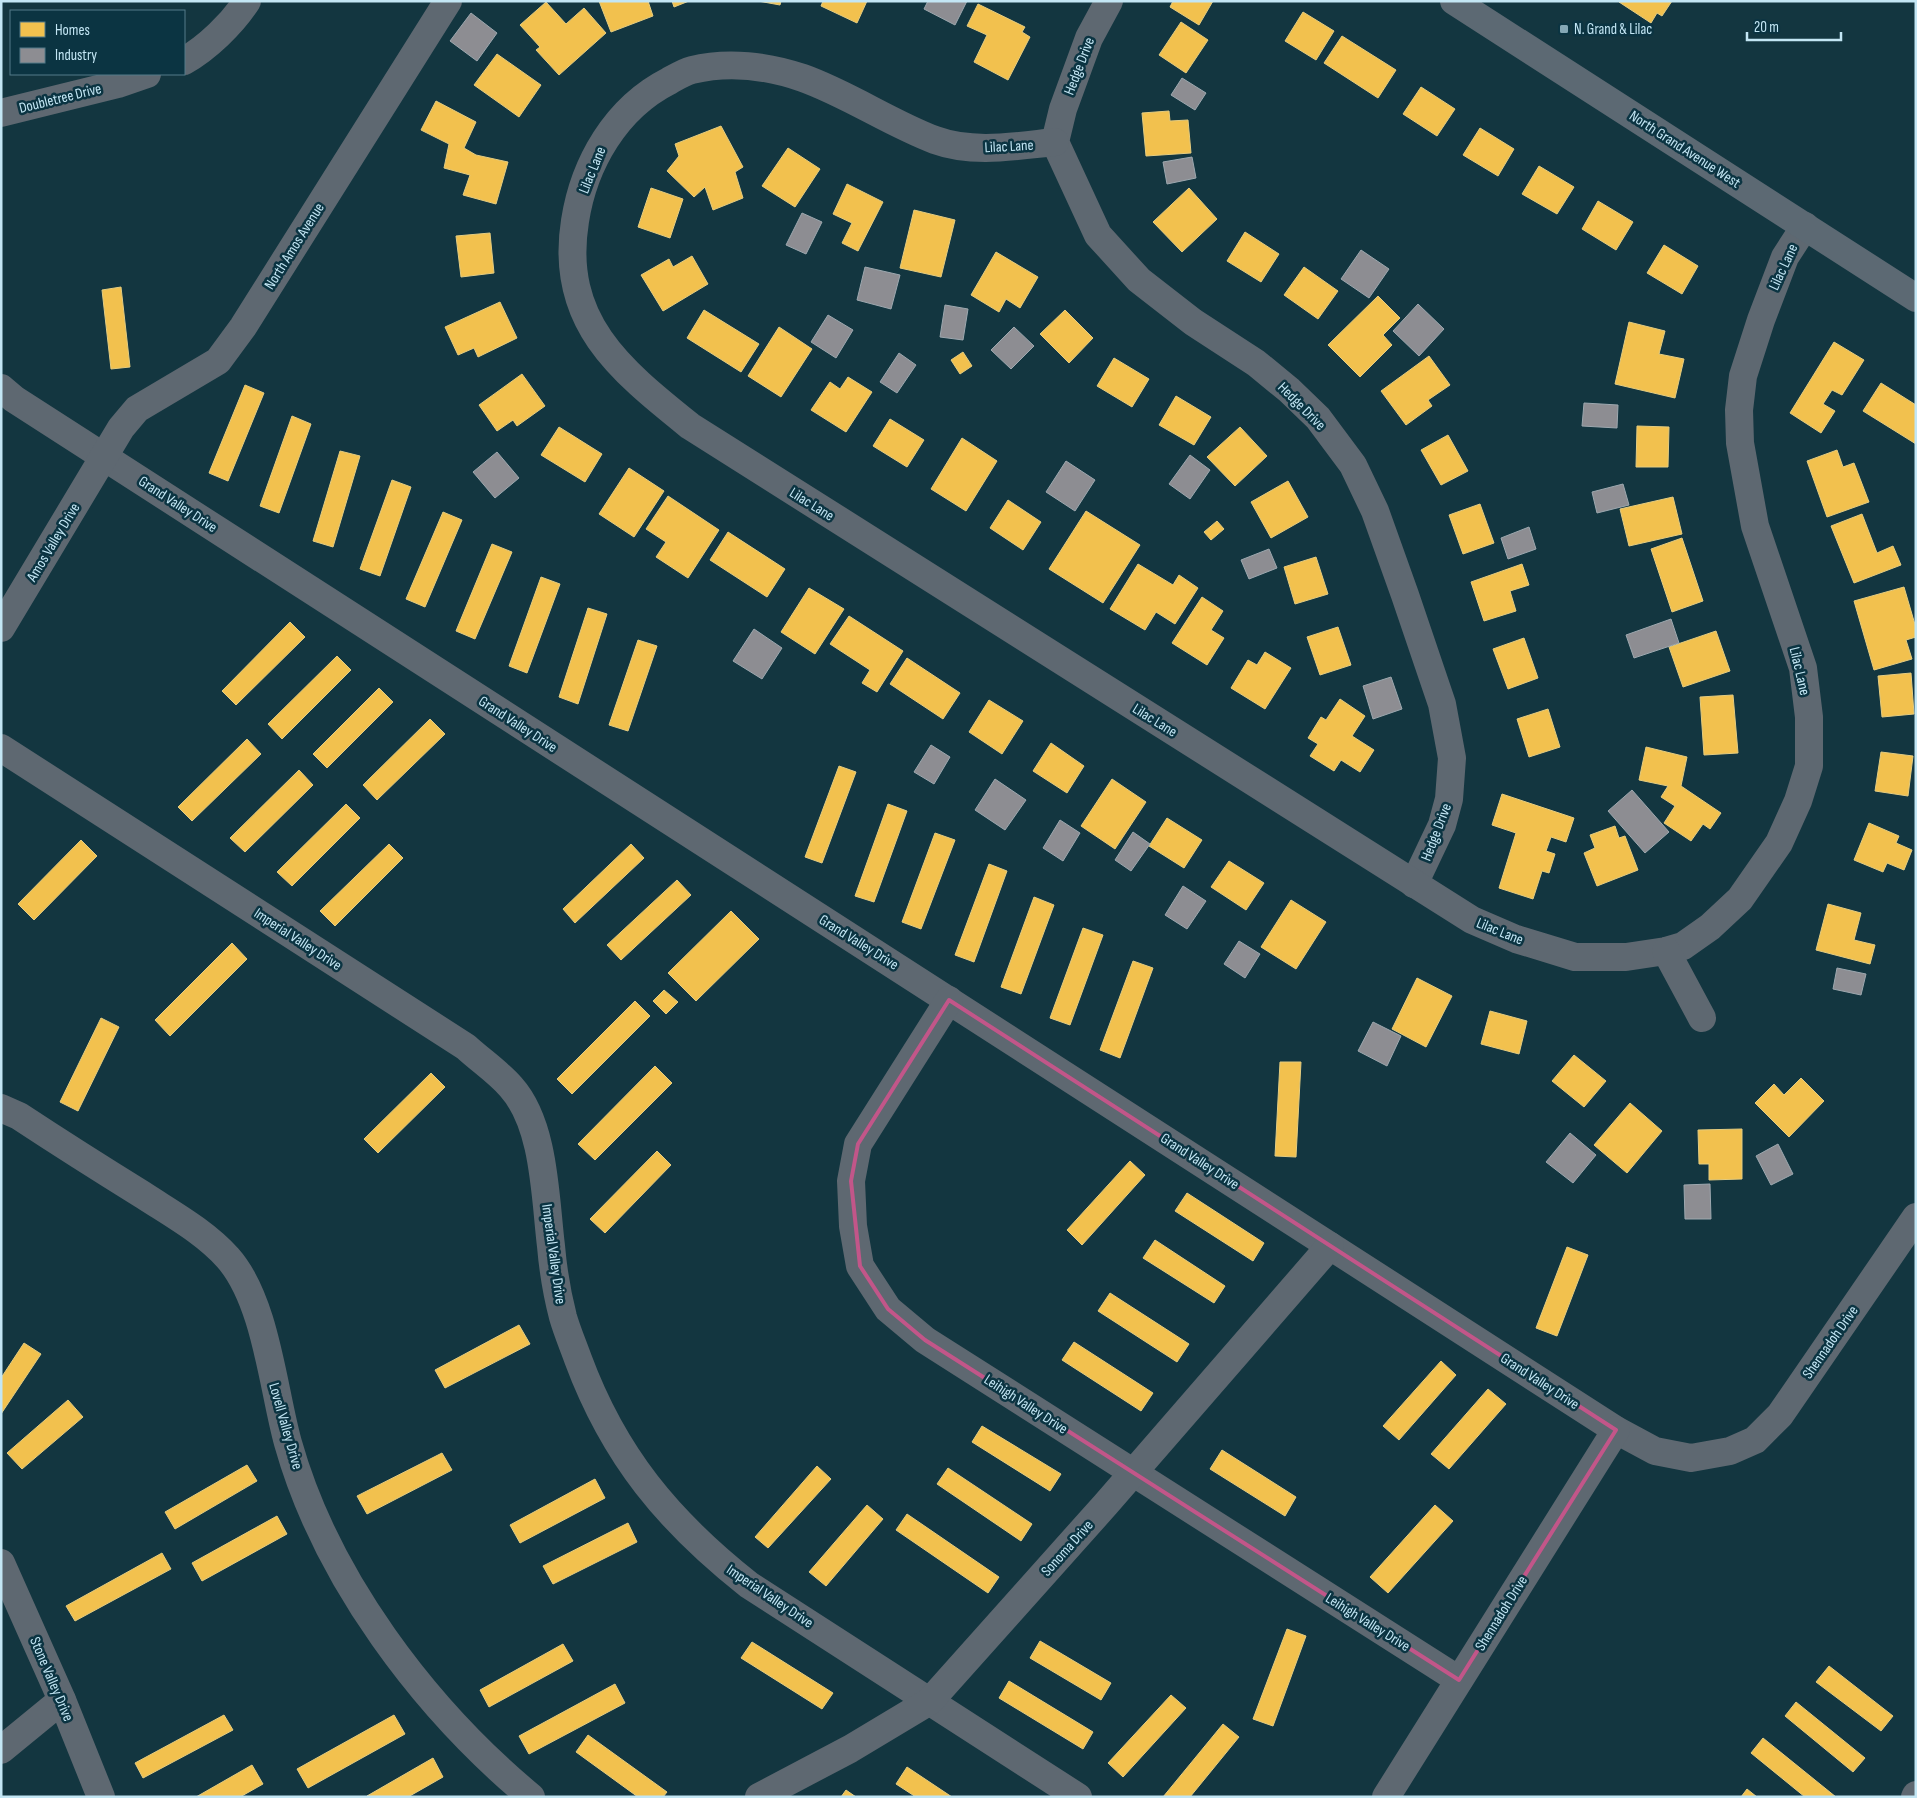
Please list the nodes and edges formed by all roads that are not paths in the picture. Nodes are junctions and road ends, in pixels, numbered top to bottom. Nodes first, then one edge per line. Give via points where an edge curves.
1 (247, 1) edge
2 (448, 1) edge
3 (1109, 1) edge
4 (1454, 1) edge
5 (185, 60) edge
6 (144, 75) edge
7 (1, 113) edge
8 (1055, 142) junction
9 (1804, 226) junction
10 (1916, 298) edge
11 (1, 388) edge
12 (104, 457) junction
13 (1, 628) edge
14 (1, 748) edge
15 (1414, 884) junction
16 (1666, 951) junction
17 (949, 1000) junction
18 (1702, 1018) dead end
19 (1, 1108) edge
20 (1916, 1217) edge
21 (1330, 1246) junction
22 (1616, 1430) junction
23 (1730, 1452) joint
24 (1132, 1472) junction
25 (1, 1563) edge
26 (1459, 1680) junction
27 (62, 1700) junction
28 (930, 1700) junction
29 (1, 1750) edge
30 (101, 1797) edge
31 (531, 1797) edge
32 (759, 1797) edge
33 (1078, 1797) edge
34 (1386, 1797) edge

1 - 5 street via 212,39
2 - 12 street, North Amos Avenue via 253,312 218,361 137,409
3 - 8 street, Hedge Drive via 1086,47 1063,109
4 - 9 main road, North Grand Avenue West
6 - 7 street, Doubletree Drive
8 - 15 street, Hedge Drive via 1098,235 1139,280 1256,363 1288,390 1318,418 1353,465 1375,512 1442,704 1452,758 1449,799 1442,825
8 - 15 street, Lilac Lane via 975,148 936,141 804,78 762,67 718,66 690,70 633,104 600,146 576,211 572,238 573,272 580,306 611,356 650,394 690,426
9 - 10 main road, North Grand Avenue West
9 - 16 street, Lilac Lane via 1785,258 1761,320 1744,376 1739,410 1740,443 1755,526 1803,668 1809,716 1809,766 1779,843 1740,899 1684,946
11 - 12 street, Grand Valley Drive
12 - 13 street, Amos Valley Drive
12 - 17 street, Grand Valley Drive
14 - 28 street, Imperial Valley Drive via 466,1047 512,1088 532,1123 541,1159 563,1318 593,1398 630,1464 672,1516 709,1554 742,1580
15 - 16 street, Lilac Lane via 1472,920 1516,939 1575,957 1626,957
16 - 18 street
17 - 21 street, Grand Valley Drive
17 - 24 street, Leihigh Valley Drive via 858,1144 851,1181 853,1226 860,1266 888,1309 924,1340
19 - 31 street, Lovell Valley Drive via 19,1116 185,1222 229,1259 244,1284 259,1321 288,1444 330,1548 380,1632 437,1707 498,1769
20 - 23 street, Shennadoh Drive via 1780,1415 1755,1440
21 - 22 street, Grand Valley Drive
21 - 24 street, Sonoma Drive
22 - 23 street, Grand Valley Drive via 1655,1451 1690,1458
22 - 26 street, Shennadoh Drive
24 - 26 street, Leihigh Valley Drive
24 - 28 street, Sonoma Drive
25 - 27 street, Stone Valley Drive
26 - 34 street, Shennadoh Drive
27 - 29 street
27 - 30 street, Stone Valley Drive
28 - 32 street, Sonoma Drive via 850,1749
28 - 33 street, Imperial Valley Drive

